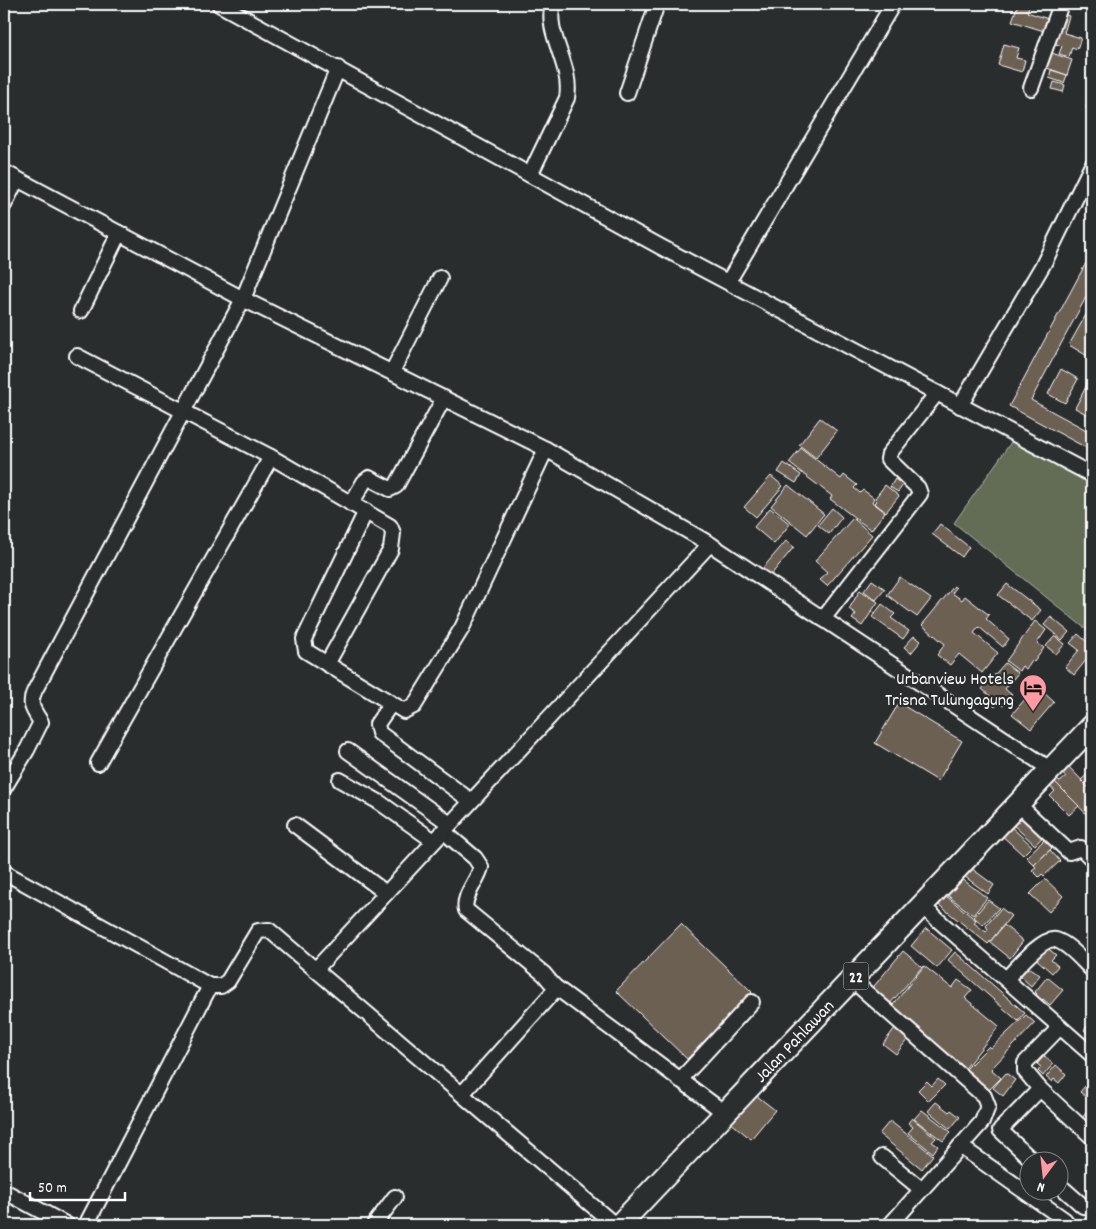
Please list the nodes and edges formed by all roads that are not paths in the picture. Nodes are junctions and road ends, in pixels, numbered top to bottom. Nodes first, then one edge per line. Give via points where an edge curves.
1 (219, 4) edge
2 (553, 4) edge
3 (657, 4) edge
4 (893, 4) edge
5 (1061, 4) edge
6 (338, 68) junction
7 (1031, 88) dead end
8 (627, 93) dead end
9 (1092, 165) edge
10 (4, 172) edge
11 (530, 175) junction
12 (17, 179) junction
13 (4, 205) edge
14 (119, 233) junction
15 (440, 278) dead end
16 (728, 282) junction
17 (243, 299) junction
18 (81, 311) dead end
19 (77, 356) dead end
20 (392, 372) junction
21 (937, 392) junction
22 (444, 398) junction
23 (960, 406) junction
24 (183, 412) junction
25 (546, 448) junction
26 (271, 457) junction
27 (1092, 475) edge
28 (351, 504) junction
29 (366, 511) junction
30 (710, 544) junction
31 (823, 619) junction
32 (327, 664) junction
33 (391, 704) junction
34 (1092, 726) edge
35 (348, 751) dead end
36 (98, 763) dead end
37 (1050, 769) junction
38 (340, 780) dead end
39 (4, 788) edge
40 (471, 801) junction
41 (1018, 804) junction
42 (295, 825) dead end
43 (442, 832) junction
44 (1092, 859) edge
45 (4, 872) edge
46 (386, 893) junction
47 (922, 906) junction
48 (316, 969) junction
49 (1092, 970) edge
50 (1006, 979) junction
51 (852, 980) junction
52 (210, 986) junction
53 (554, 986) junction
54 (752, 1002) dead end
55 (1060, 1027) junction
56 (1092, 1055) edge
57 (680, 1080) junction
58 (1040, 1089) junction
59 (462, 1094) junction
60 (725, 1114) junction
61 (1092, 1137) edge
62 (960, 1146) junction
63 (1023, 1152) edge
64 (882, 1157) dead end
65 (921, 1189) junction
66 (4, 1191) edge
67 (1068, 1193) edge
68 (394, 1197) dead end
69 (1092, 1207) edge
70 (1066, 1220) dead end
71 (67, 1225) edge
72 (86, 1225) edge
73 (374, 1225) edge
74 (615, 1225) edge
75 (619, 1225) edge
76 (890, 1225) edge

1 - 6 street
2 - 11 street via 553,28 568,77 567,98
3 - 8 street
4 - 16 street
5 - 7 street
6 - 11 street
6 - 17 street
9 - 23 street via 1044,263
10 - 12 street
11 - 16 street
12 - 13 street
12 - 14 street
14 - 17 street
14 - 18 street
15 - 20 street
16 - 21 street
17 - 20 street
17 - 24 street
19 - 24 street
20 - 22 street
21 - 23 street
21 - 31 street via 888,459 918,488 920,494
22 - 25 street
22 - 28 street via 396,486 390,489 369,478
23 - 27 street
24 - 26 street
24 - 39 street via 35,690 31,708 41,722
25 - 30 street
25 - 33 street via 462,628 414,706 401,710
26 - 28 street
26 - 36 street
28 - 29 street
29 - 32 street via 304,639 306,651
29 - 32 street via 390,526 393,533 391,549
30 - 31 street
30 - 40 street
31 - 37 street
32 - 33 street
33 - 40 street via 376,724 379,732
34 - 37 highway, Jalan Pahlawan / 22
35 - 43 street
37 - 41 highway, Jalan Pahlawan / 22
38 - 43 street
40 - 43 street
41 - 44 street via 1070,852 1081,848
41 - 47 highway, Jalan Pahlawan / 22
42 - 46 street
43 - 46 street
43 - 53 street via 475,858 481,867 467,899 466,910 544,974
45 - 52 street
46 - 48 street
47 - 50 street
47 - 51 highway, Jalan Pahlawan / 22
48 - 52 street via 271,932 262,930 258,931 228,981 222,986
48 - 59 street
49 - 50 street via 1053,939 1044,942
50 - 55 street
51 - 60 highway, Jalan Pahlawan / 22
51 - 62 street via 984,1096 988,1106 986,1114
52 - 72 street
53 - 57 street
53 - 59 street via 554,991
54 - 57 street
55 - 56 street
55 - 58 street via 1024,1066 1026,1074
57 - 60 street
58 - 61 street
58 - 63 street via 1000,1130
59 - 74 street
60 - 75 highway, Jalan Pahlawan / 22
62 - 65 street
62 - 70 street
64 - 65 street
65 - 76 street
66 - 71 street
67 - 69 street via 1083,1206
68 - 73 street

